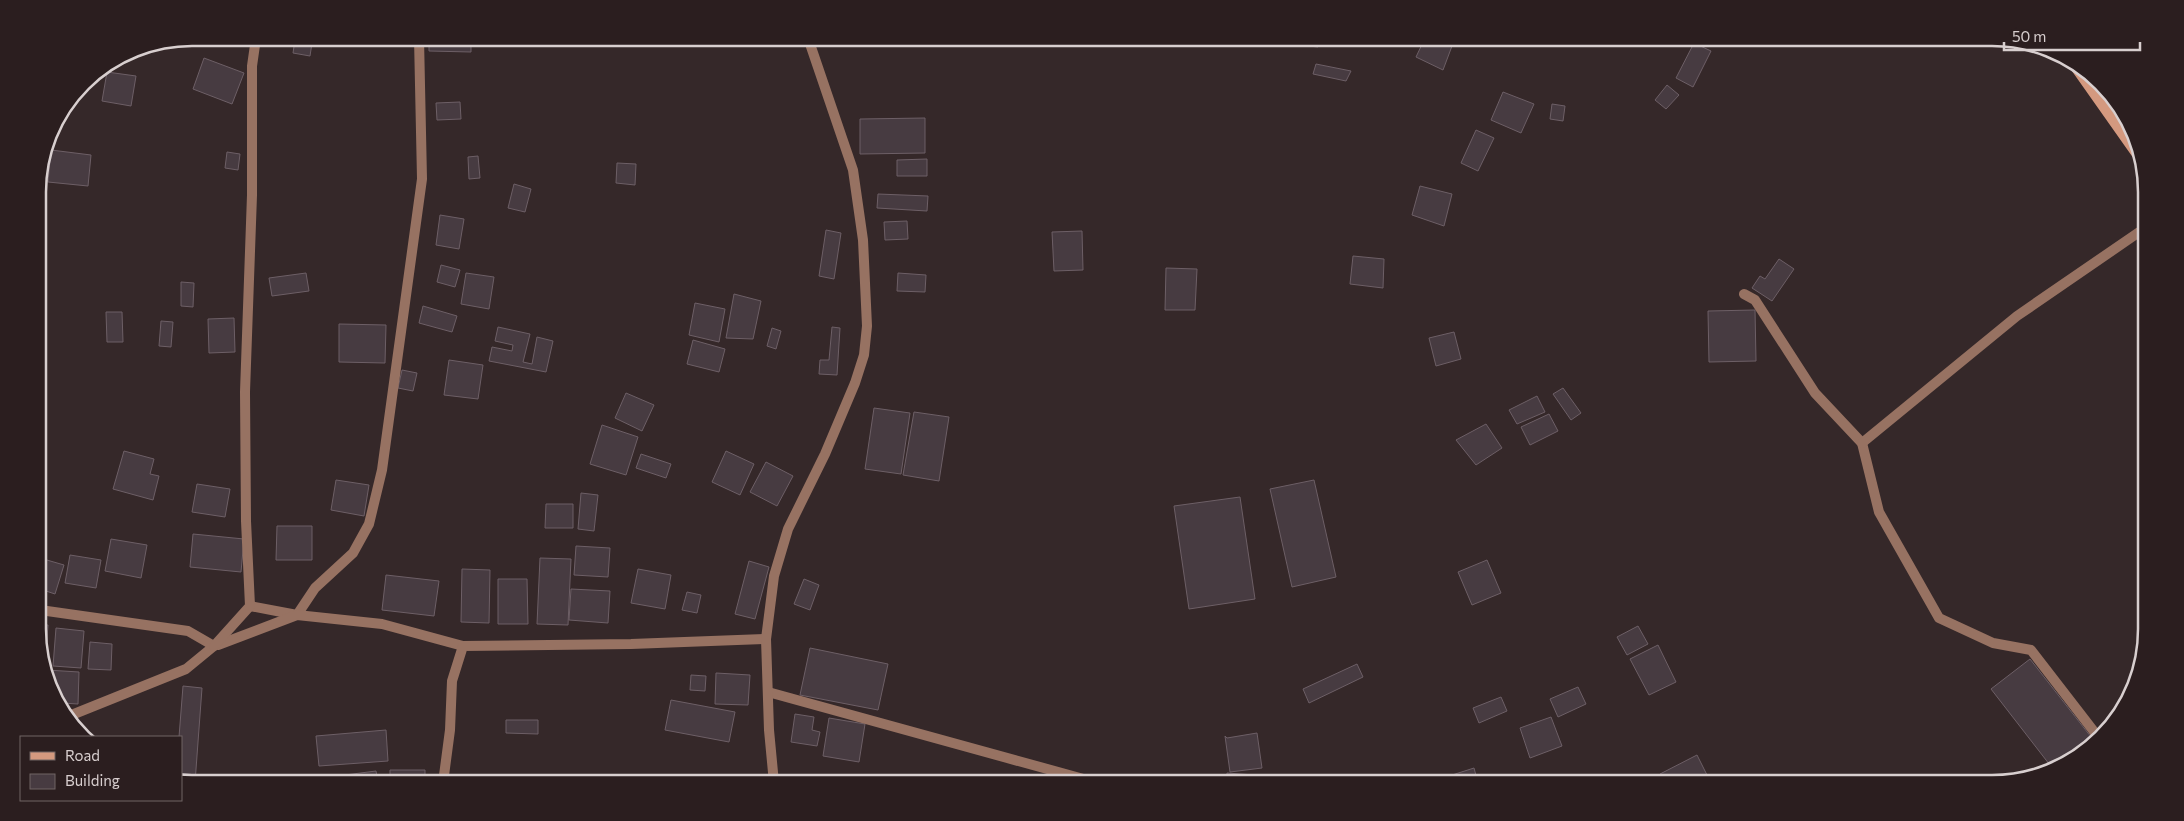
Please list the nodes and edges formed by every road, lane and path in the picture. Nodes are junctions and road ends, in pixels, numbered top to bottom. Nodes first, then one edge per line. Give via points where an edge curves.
1 (255, 46) edge
2 (419, 46) edge
3 (811, 46) edge
4 (2084, 79) edge
5 (2130, 144) edge
6 (2138, 233) edge
7 (1744, 294) dead end
8 (1862, 443) junction
9 (250, 606) junction
10 (46, 611) edge
11 (297, 614) junction
12 (766, 639) junction
13 (214, 646) junction
14 (463, 646) junction
15 (768, 692) junction
16 (74, 714) edge
17 (2095, 732) edge
18 (443, 775) edge
19 (773, 775) edge
20 (1067, 775) edge

1 - 9 street via 245,392
2 - 11 street via 422,179 382,470 369,524 361,538 352,553 315,588
3 - 12 street via 854,170 863,240 867,326 864,355 855,384 788,529 774,576
4 - 5 main road
6 - 8 street via 2017,316
7 - 8 street via 1755,300 1815,393
8 - 17 street via 1879,512 1939,618 1993,643 2031,650
9 - 11 street
9 - 13 street
10 - 13 street via 188,631
11 - 13 street
11 - 14 street via 382,624
12 - 14 street
12 - 15 street
13 - 16 street via 186,668
14 - 18 street via 452,681 450,730
15 - 19 street
15 - 20 street

